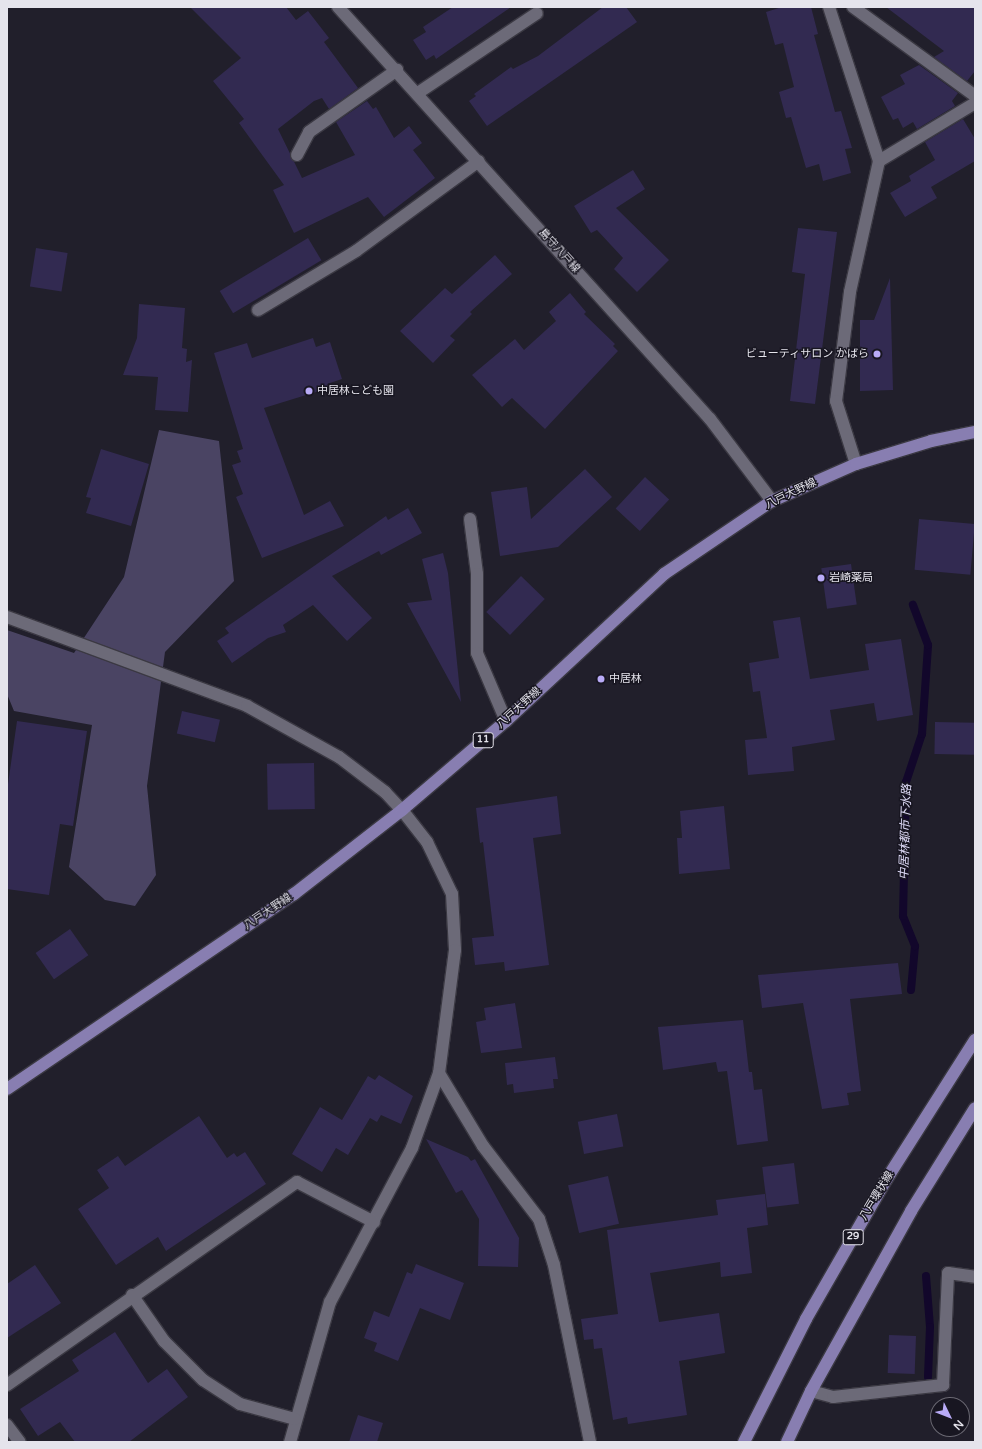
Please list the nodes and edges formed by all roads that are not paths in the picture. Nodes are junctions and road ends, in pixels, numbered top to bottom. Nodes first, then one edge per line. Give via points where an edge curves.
1 (338, 7) edge
2 (830, 7) edge
3 (853, 7) edge
4 (538, 13) dead end
5 (397, 70) junction
6 (418, 93) junction
7 (975, 96) edge
8 (975, 103) edge
9 (297, 155) dead end
10 (479, 161) junction
11 (879, 161) junction
12 (258, 310) dead end
13 (975, 432) edge
14 (856, 464) junction
15 (772, 501) junction
16 (470, 519) dead end
17 (7, 617) edge
18 (506, 721) junction
19 (402, 810) junction
20 (975, 1040) edge
21 (439, 1073) junction
22 (7, 1088) edge
23 (975, 1108) edge
24 (374, 1222) junction
25 (975, 1276) edge
26 (132, 1295) junction
27 (7, 1385) edge
28 (811, 1391) junction
29 (295, 1420) junction
30 (7, 1424) edge
31 (20, 1442) edge
32 (290, 1442) edge
33 (590, 1442) edge
34 (744, 1442) edge
35 (787, 1442) edge

1 - 5 street, 島守八戸線
2 - 11 street
3 - 7 street
4 - 6 street
5 - 6 street, 島守八戸線
5 - 9 street via 309,132
6 - 10 street, 島守八戸線
8 - 11 street
10 - 12 street via 356,251
10 - 15 street, 島守八戸線 via 710,419
11 - 14 street via 850,292 836,401
13 - 14 main road, 八戸大野線 / 11 via 932,441
14 - 15 main road, 八戸大野線 / 11
15 - 18 main road, 八戸大野線 / 11 via 664,574
16 - 18 street via 477,574 477,653
17 - 19 street via 247,706 339,757 385,792
18 - 19 main road, 八戸大野線 / 11
19 - 21 street via 427,842 452,894 455,950
19 - 22 main road, 八戸大野線 / 11 via 294,894
20 - 34 main road, 八戸環状線 / 29 via 886,1180 810,1312
21 - 24 street via 412,1148
21 - 33 street via 483,1146 539,1219 554,1265
23 - 28 main road via 911,1211
24 - 26 street via 297,1182
24 - 29 street via 330,1302
25 - 28 street via 948,1273 943,1385 833,1397
26 - 27 street
26 - 29 street via 164,1341 203,1380 240,1404
28 - 35 main road
29 - 32 street
30 - 31 street

